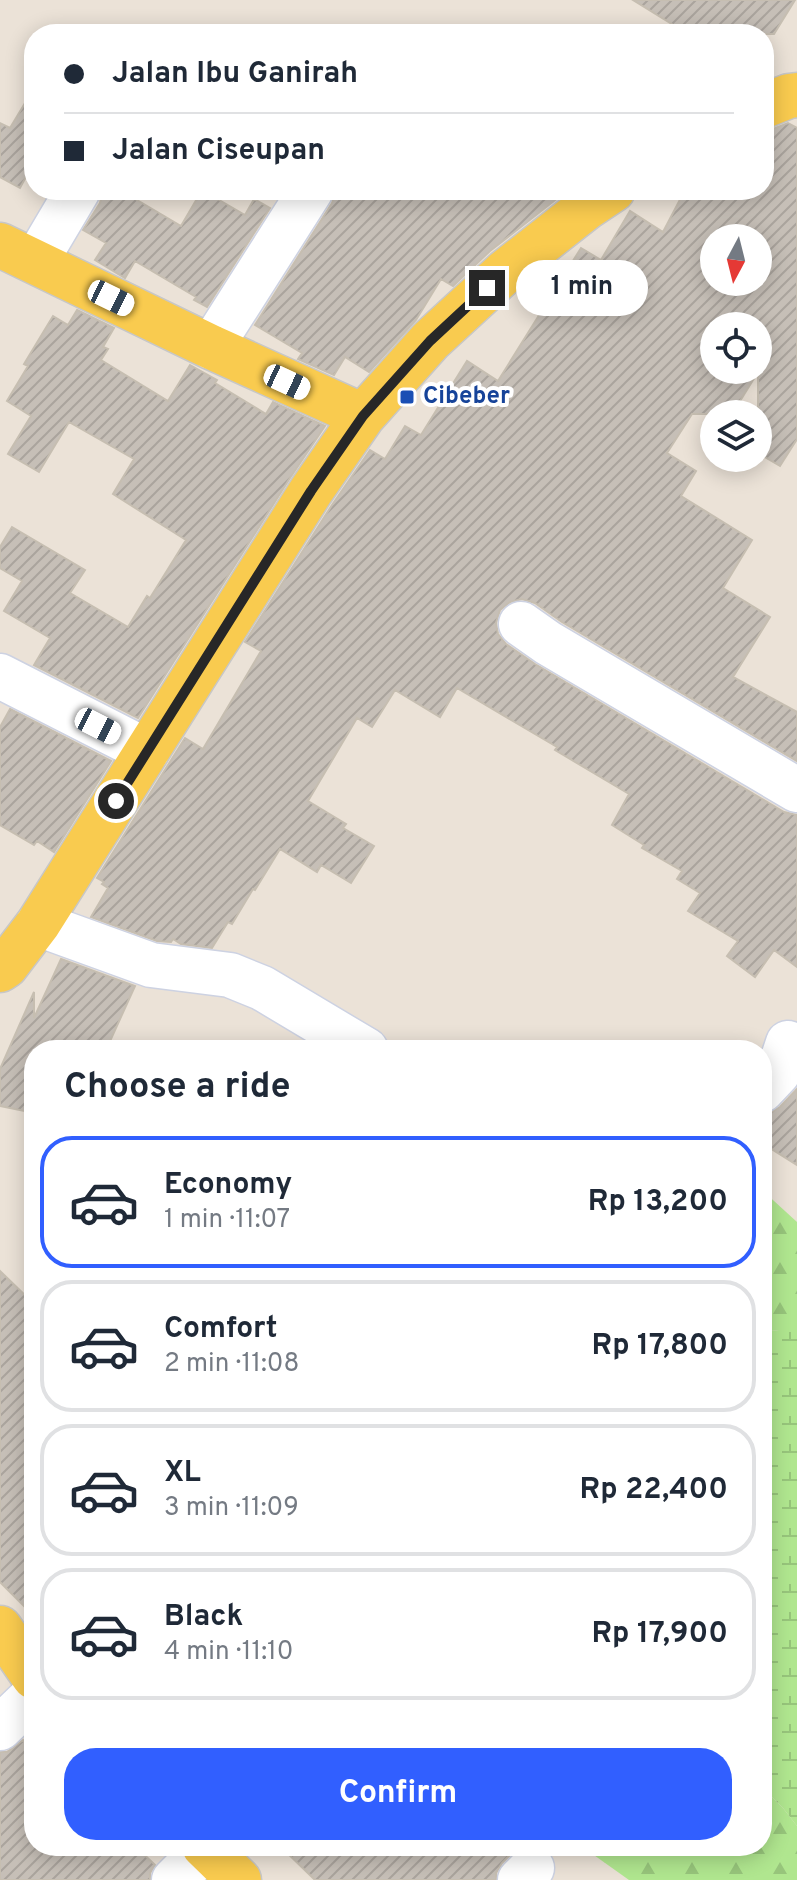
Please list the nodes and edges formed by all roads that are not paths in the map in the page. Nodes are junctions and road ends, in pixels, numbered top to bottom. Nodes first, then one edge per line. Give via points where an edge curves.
1 (68, 200) edge
2 (305, 200) edge
3 (598, 200) edge
4 (18, 253) edge
5 (211, 347) junction
6 (363, 416) junction
7 (521, 624) dead end
8 (0, 676) edge
9 (147, 751) junction
10 (797, 790) edge
11 (38, 924) junction
12 (0, 970) edge
13 (349, 1040) edge
14 (788, 1043) dead end
15 (772, 1079) edge
16 (0, 1628) edge
17 (24, 1663) edge
18 (24, 1705) edge
19 (0, 1728) edge
20 (197, 1856) edge
21 (214, 1856) edge
22 (174, 1880) edge
23 (239, 1880) edge

1 - 4 street
2 - 5 street
3 - 6 main road via 506,271 430,341
4 - 5 main road
5 - 6 main road
6 - 9 main road
7 - 10 street
8 - 9 street
9 - 11 main road
11 - 12 main road
11 - 13 street via 151,965 230,975
14 - 15 street
16 - 17 main road
18 - 19 street
20 - 22 street
21 - 23 main road

